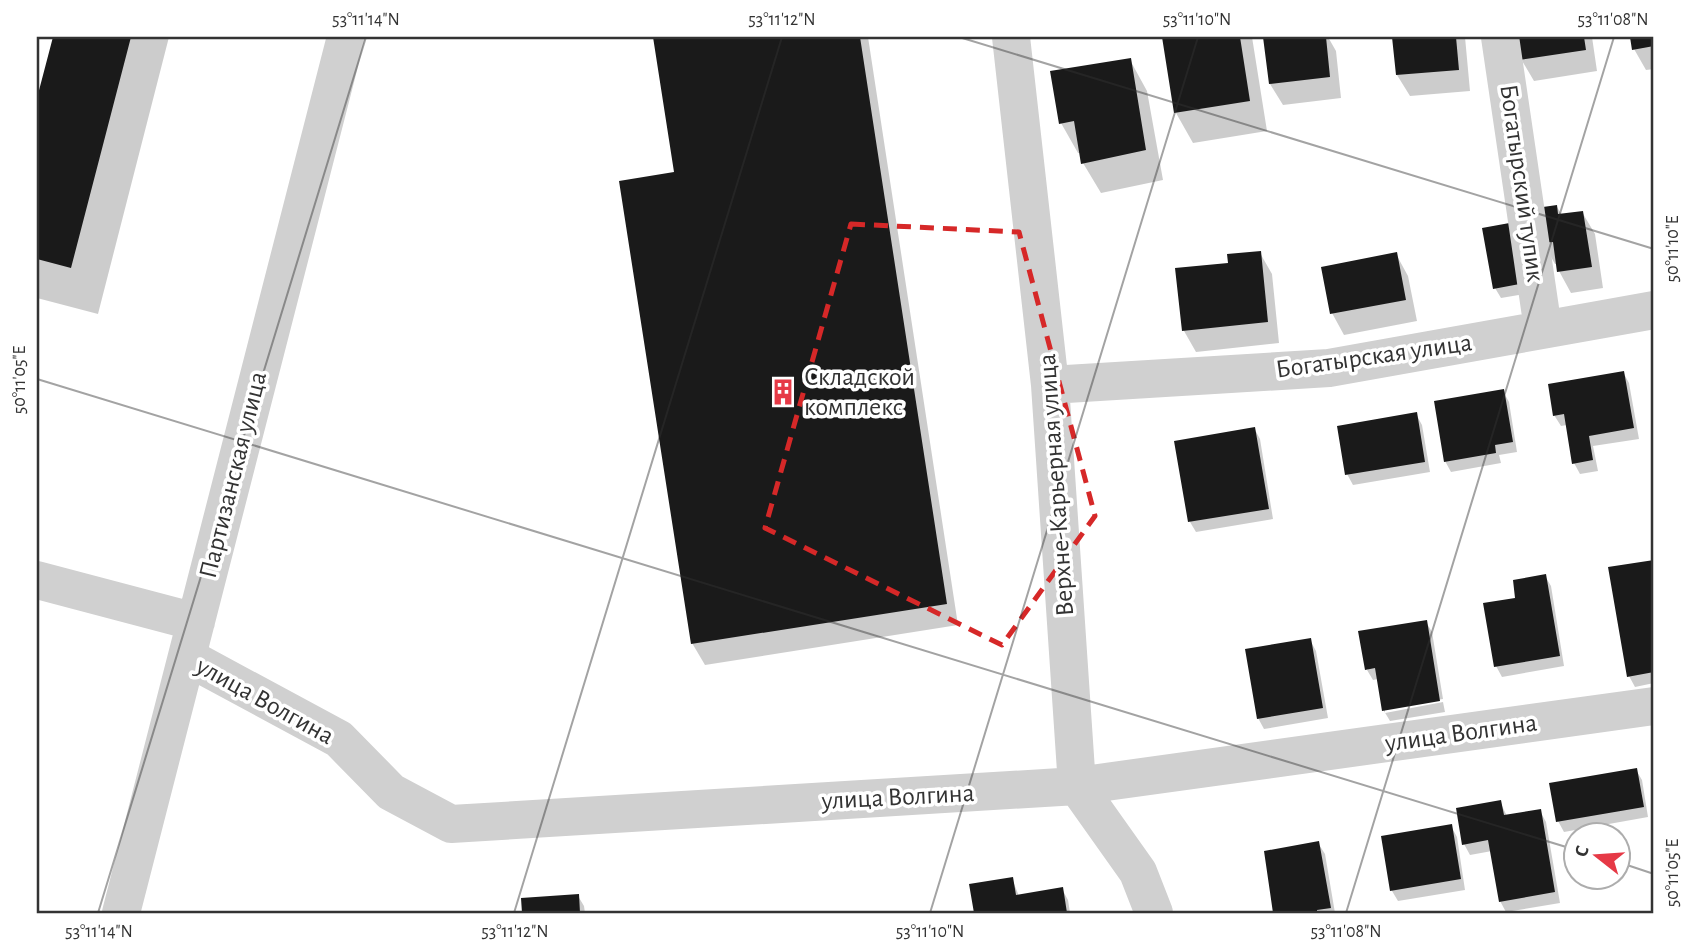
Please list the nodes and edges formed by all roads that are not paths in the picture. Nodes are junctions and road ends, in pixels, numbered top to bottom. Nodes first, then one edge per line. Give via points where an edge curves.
1 (346, 37) edge
2 (1011, 37) edge
3 (1500, 37) edge
4 (1654, 310) edge
5 (1543, 329) junction
6 (1050, 385) junction
7 (37, 580) edge
8 (191, 639) junction
9 (1654, 706) edge
10 (1077, 786) junction
11 (121, 913) edge
12 (1154, 913) edge

1 - 8 street, Партизанская улица
2 - 6 street, Верхне-Карьерная улица
3 - 5 street, Богатырский тупик
4 - 5 street, Богатырская улица
5 - 6 street, Богатырская улица via 1329,368
6 - 10 street, Верхне-Карьерная улица
7 - 8 street, улица Волгина
8 - 10 street, улица Волгина via 339,739 391,792 451,824
8 - 11 street, Партизанская улица
9 - 10 street, улица Волгина
10 - 12 street via 1138,872

